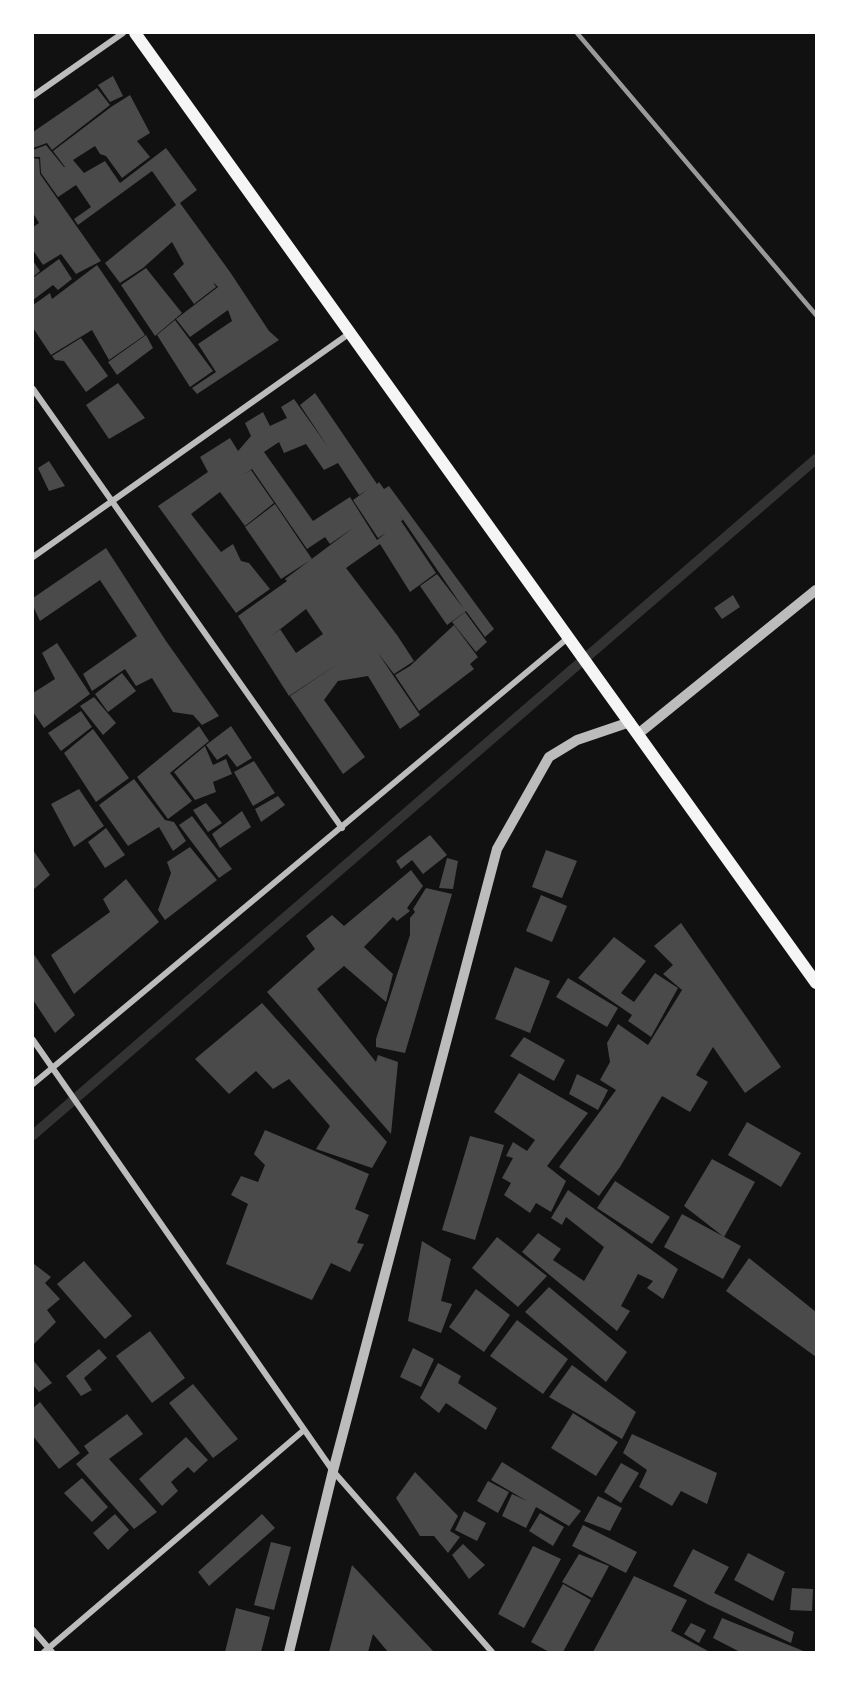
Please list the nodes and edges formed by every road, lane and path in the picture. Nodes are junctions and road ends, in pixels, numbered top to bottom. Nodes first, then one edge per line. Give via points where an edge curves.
1 (123, 33) edge
2 (135, 33) edge
3 (33, 96) edge
4 (350, 333) junction
5 (33, 389) edge
6 (111, 501) junction
7 (33, 556) edge
8 (816, 590) edge
9 (569, 637) junction
10 (630, 722) junction
11 (638, 734) junction
12 (342, 828) junction
13 (816, 983) edge
14 (33, 1040) edge
15 (52, 1067) junction
16 (33, 1084) edge
17 (304, 1430) junction
18 (333, 1471) junction
19 (33, 1630) edge
20 (48, 1651) edge
21 (289, 1652) edge
22 (492, 1652) edge

1 - 3 street
2 - 4 main road
4 - 6 street
4 - 9 main road
5 - 6 street
6 - 7 street
6 - 12 street
8 - 11 street
9 - 10 main road
9 - 12 street
10 - 11 main road
10 - 18 street via 578,740 549,757 497,849
11 - 13 main road
12 - 15 street
14 - 15 street
15 - 16 street
15 - 17 street
17 - 18 street
17 - 20 street
18 - 21 street
18 - 22 street
19 - 20 street

